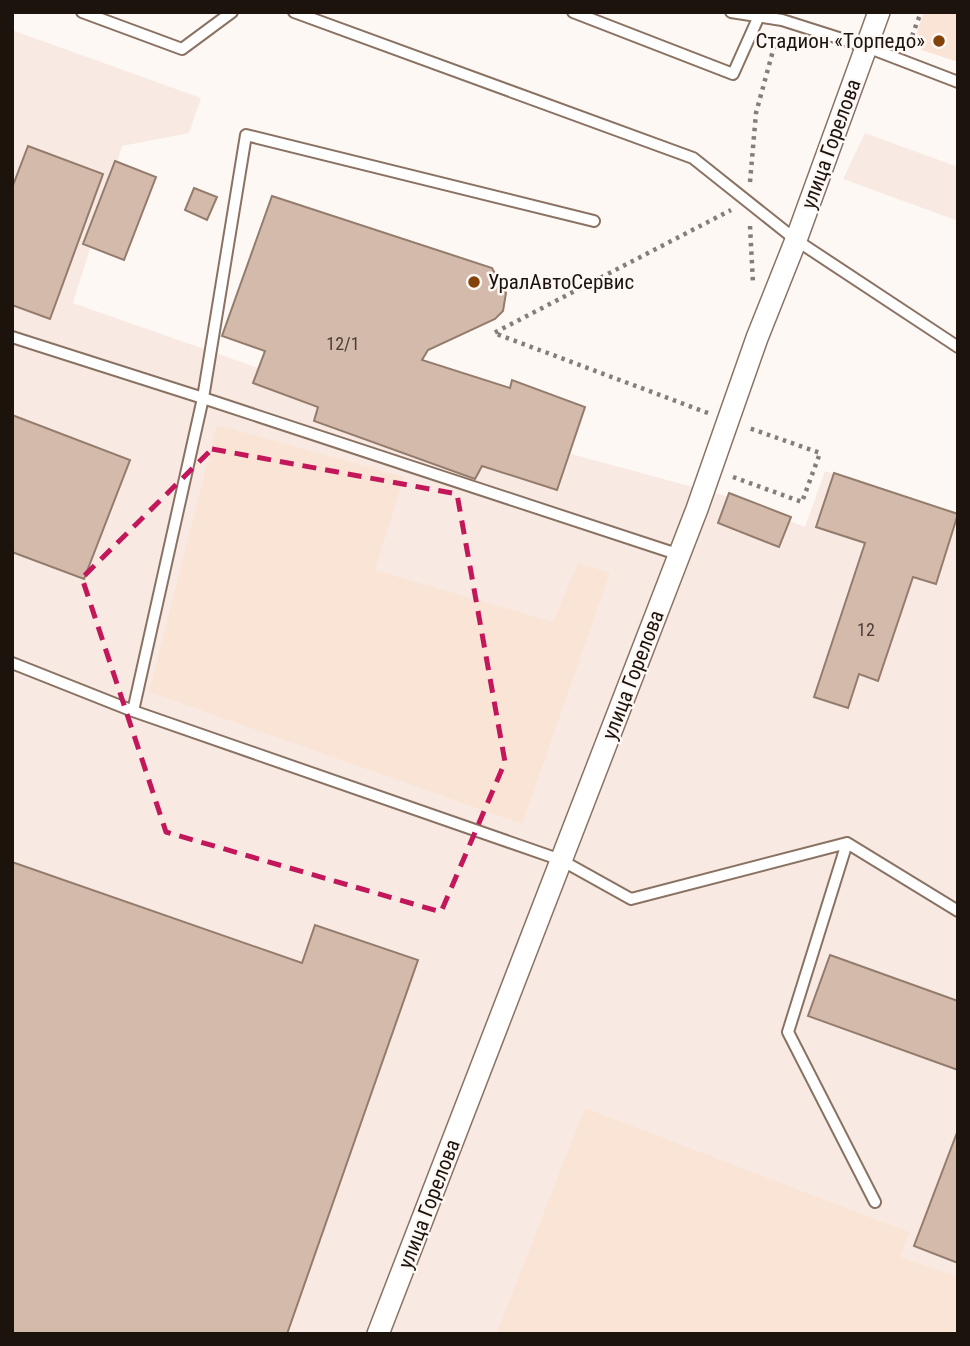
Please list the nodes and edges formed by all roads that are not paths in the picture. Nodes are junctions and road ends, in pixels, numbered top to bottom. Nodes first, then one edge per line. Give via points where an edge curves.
1 (82, 12) edge
2 (232, 12) edge
3 (293, 12) edge
4 (573, 12) edge
5 (731, 12) edge
6 (879, 12) edge
7 (759, 16) junction
8 (867, 47) junction
9 (958, 82) edge
10 (594, 221) dead end
11 (796, 240) junction
12 (12, 337) edge
13 (958, 347) edge
14 (203, 398) junction
15 (680, 555) junction
16 (12, 663) edge
17 (133, 711) junction
18 (847, 843) junction
19 (562, 860) junction
20 (958, 911) edge
21 (875, 1202) dead end
22 (378, 1334) edge

1 - 2 lane via 183,49
3 - 11 lane via 694,158
4 - 7 lane via 733,74
5 - 7 lane
6 - 8 street, улица Горелова
7 - 8 lane
8 - 9 lane
8 - 11 street, улица Горелова
10 - 14 lane via 246,135
11 - 13 lane
11 - 15 street, улица Горелова
12 - 14 lane
14 - 15 lane
14 - 17 lane
15 - 19 street, улица Горелова
16 - 17 lane
17 - 19 lane
18 - 19 lane via 631,898
18 - 20 lane
18 - 21 lane via 788,1032
19 - 22 street, улица Горелова

